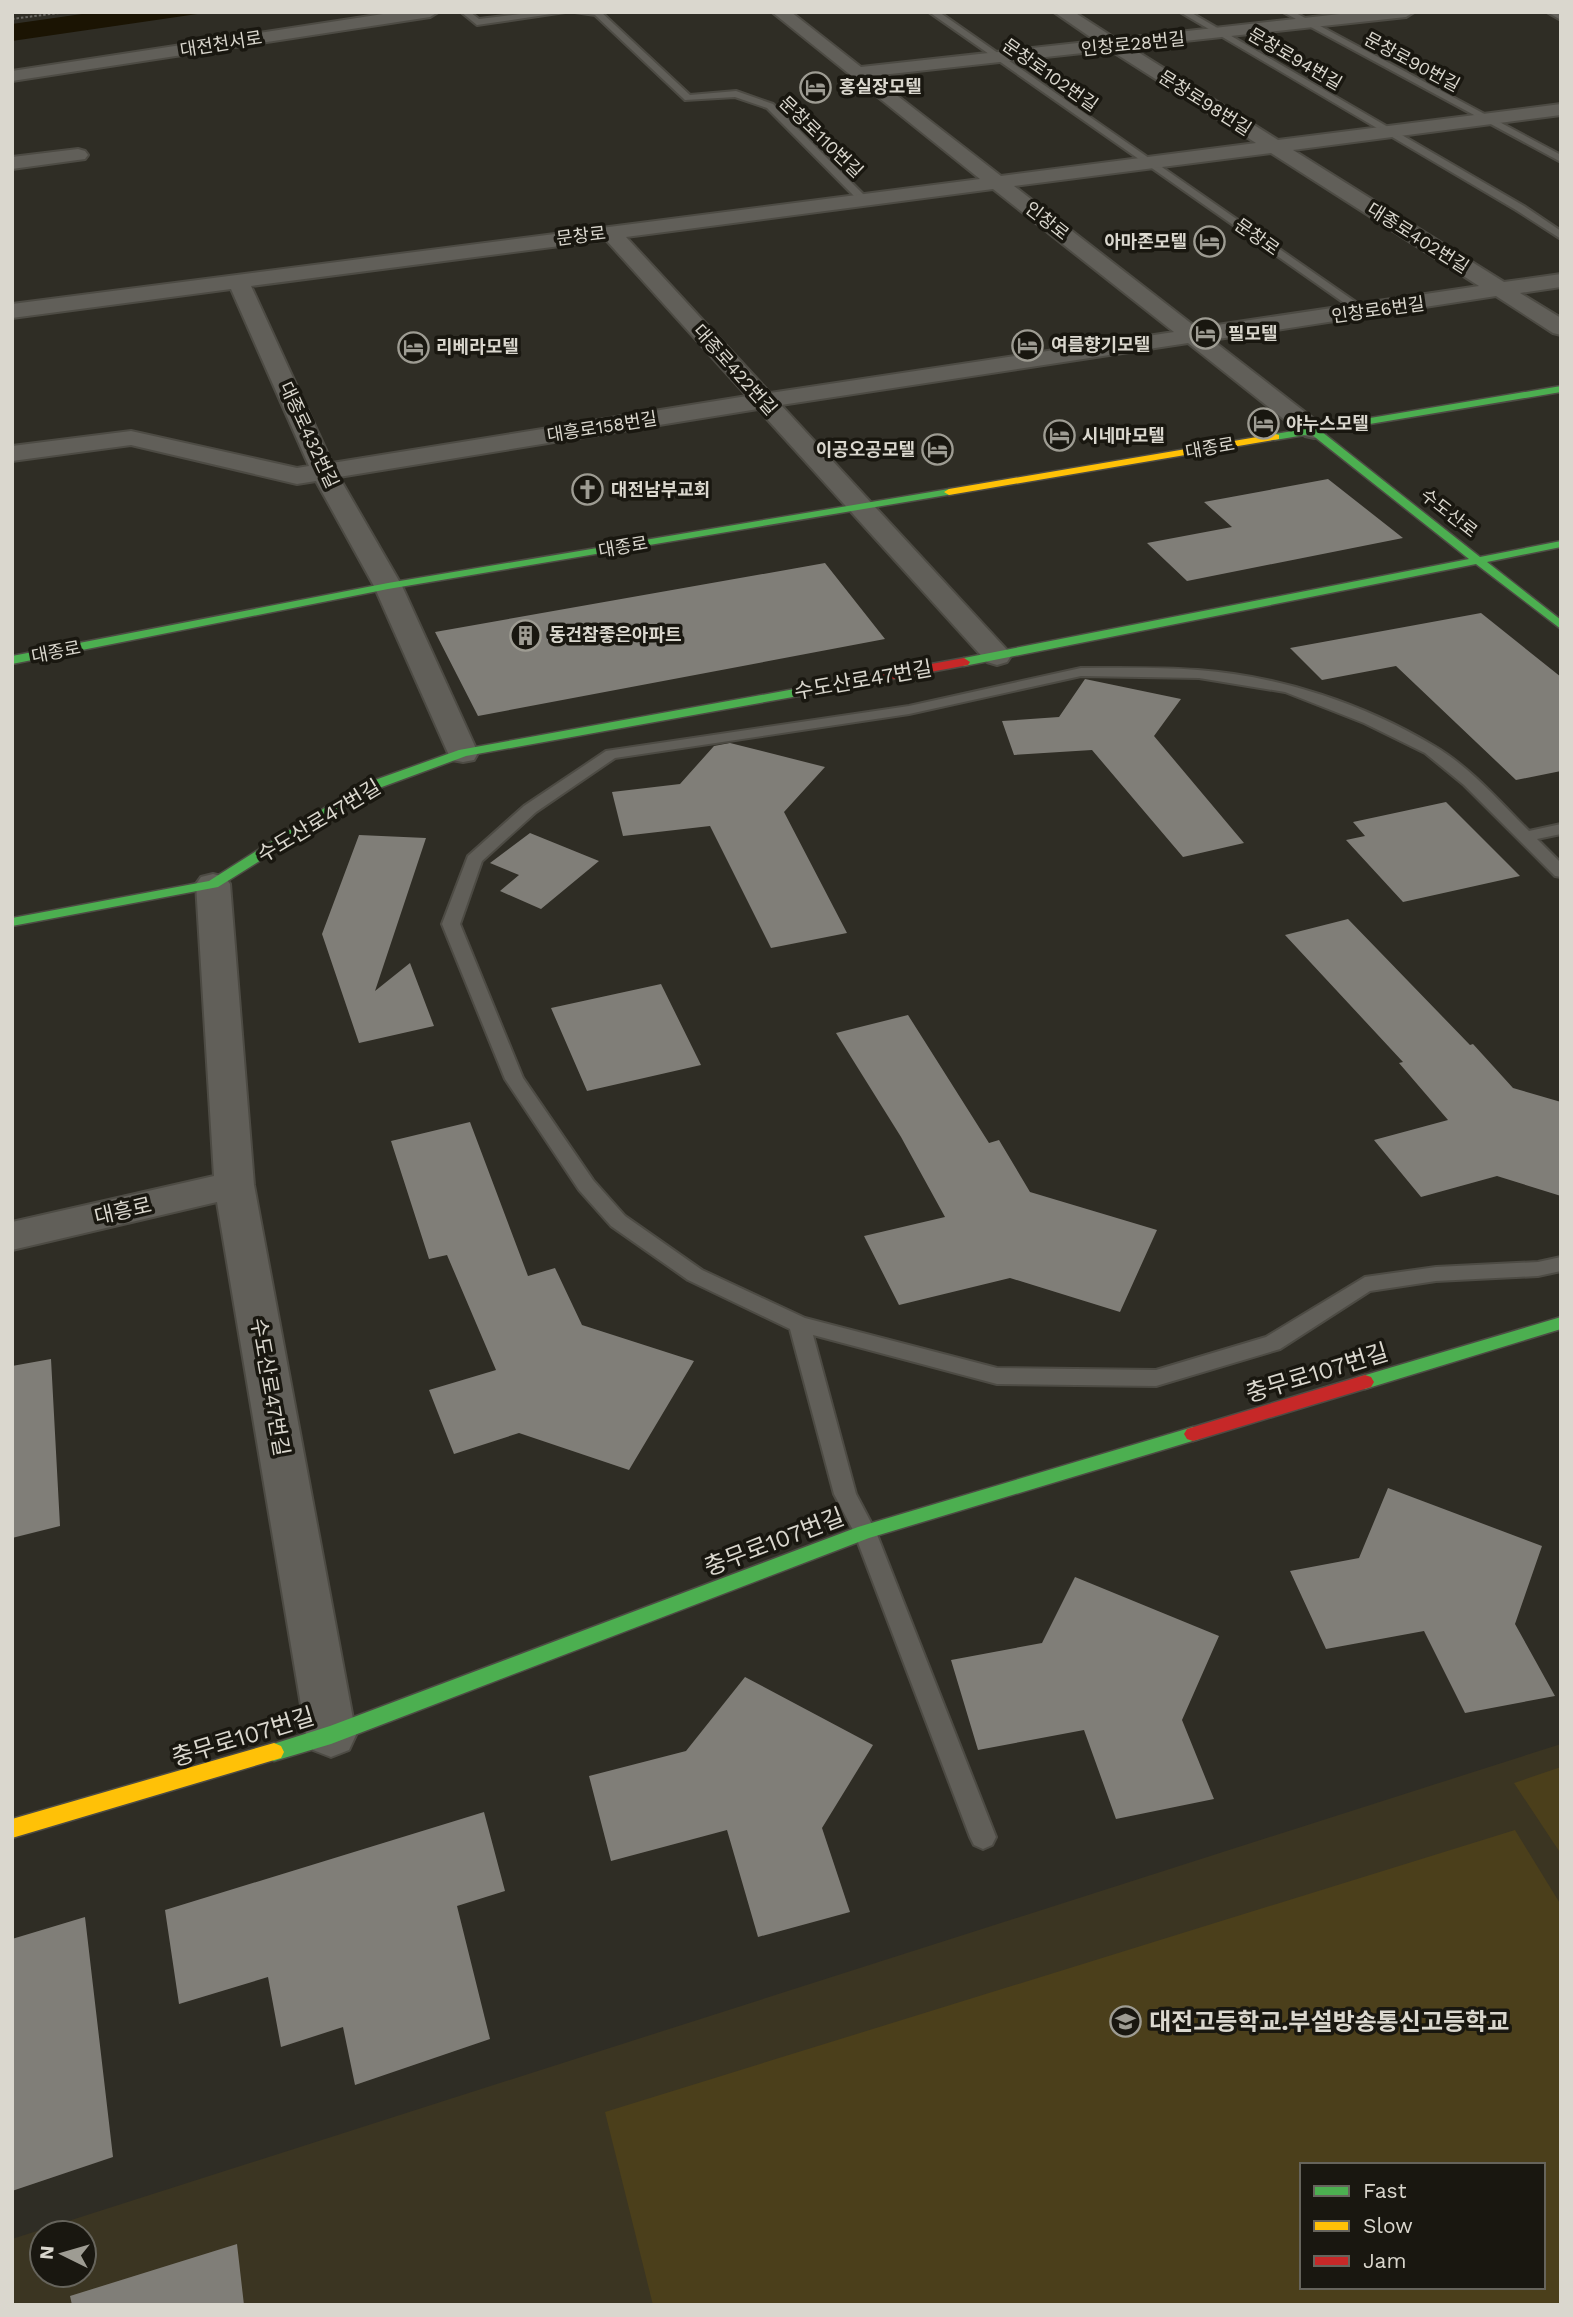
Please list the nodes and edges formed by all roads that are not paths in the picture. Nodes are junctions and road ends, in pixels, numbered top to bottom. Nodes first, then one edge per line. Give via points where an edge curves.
1 (430, 12) edge
2 (465, 12) edge
3 (561, 12) edge
4 (579, 12) edge
5 (780, 12) edge
6 (933, 12) edge
7 (1062, 12) edge
8 (1184, 12) edge
9 (1287, 12) edge
10 (1406, 12) edge
11 (1555, 12) edge
12 (1561, 15) edge
13 (1308, 24) junction
14 (1221, 34) junction
15 (106, 44) dead end
16 (1115, 46) junction
17 (999, 58) junction
18 (12, 61) edge
19 (79, 65) junction
20 (859, 72) junction
21 (12, 76) edge
22 (1561, 109) edge
23 (1486, 119) junction
24 (1390, 132) junction
25 (1276, 148) junction
26 (78, 155) dead end
27 (1561, 159) edge
28 (12, 163) edge
29 (1150, 163) junction
30 (999, 182) junction
31 (864, 200) junction
32 (610, 232) junction
33 (1561, 236) edge
34 (1561, 280) edge
35 (238, 281) junction
36 (1502, 291) junction
37 (12, 311) edge
38 (1364, 312) junction
39 (1561, 328) edge
40 (1195, 337) junction
41 (1561, 389) edge
42 (762, 401) junction
43 (1314, 431) junction
44 (12, 454) edge
45 (324, 472) junction
46 (859, 507) junction
47 (1561, 544) edge
48 (1477, 560) junction
49 (388, 586) junction
50 (1561, 626) edge
51 (997, 656) junction
52 (12, 660) edge
53 (463, 753) junction
54 (1561, 829) edge
55 (1525, 837) junction
56 (1561, 872) edge
57 (213, 884) junction
58 (12, 922) edge
59 (234, 1185) junction
60 (12, 1236) edge
61 (1561, 1264) edge
62 (1561, 1323) edge
63 (799, 1324) junction
64 (865, 1532) junction
65 (331, 1735) junction
66 (12, 1829) edge
67 (984, 1837) dead end

1 - 19 street, 대전천서로
2 - 3 lane via 478,22
4 - 31 lane, 문창로110번길 via 597,13 688,97 736,94 769,106
5 - 20 street, 인창로
6 - 17 lane, 문창로102번길
7 - 16 street, 문창로98번길
8 - 14 lane, 문창로94번길
9 - 13 lane, 문창로90번길
10 - 13 street, 인창로28번길
11 - 12 street
13 - 14 street, 인창로28번길
13 - 23 lane, 문창로90번길
14 - 16 street, 인창로28번길
14 - 24 lane, 문창로94번길
15 - 19 street via 89,51
16 - 17 street, 인창로28번길
16 - 25 street, 문창로98번길
17 - 20 street, 인창로28번길
17 - 29 lane, 문창로102번길
18 - 19 street
19 - 21 street, 대전천서로
20 - 30 street, 인창로
22 - 23 street, 문창로
23 - 24 street, 문창로
23 - 27 lane, 문창로90번길
24 - 25 street, 문창로
24 - 33 lane
25 - 29 street, 문창로
25 - 36 street, 대종로402번길
26 - 28 street
29 - 30 street, 문창로
29 - 38 lane, 문창로
30 - 31 street, 문창로
30 - 40 street, 인창로
31 - 32 street, 문창로
32 - 35 street, 문창로
32 - 42 street, 대종로422번길
34 - 36 street, 인창로6번길
35 - 37 street, 문창로
35 - 45 street, 대종로432번길
36 - 38 street, 인창로6번길
36 - 39 street, 대종로402번길
38 - 40 street, 인창로6번길
40 - 42 street, 대흥로158번길
40 - 43 street, 인창로
41 - 43 street, 대종로
42 - 45 street, 대흥로158번길
42 - 46 street, 대종로422번길
43 - 46 street, 대종로
43 - 48 street, 수도산로
44 - 45 street, 대흥로158번길 via 131,438 297,476
45 - 49 street, 대종로432번길
46 - 49 street, 대종로
46 - 51 street
47 - 48 street, 수도산로47번길
48 - 50 street, 수도산로
48 - 51 street, 수도산로47번길
49 - 52 street, 대종로
49 - 53 street
51 - 53 street, 수도산로47번길
53 - 57 street, 수도산로47번길 via 366,788
54 - 55 lane
55 - 56 lane
55 - 63 lane via 1430,750 1287,688 1199,674 1081,672 909,710 611,754 530,809 474,859 451,924 514,1079 586,1185 618,1221 695,1275
57 - 58 street
57 - 59 street, 수도산로47번길
59 - 60 street, 대흥로
59 - 65 street, 수도산로47번길
61 - 63 lane via 1365,1284 1273,1343 1156,1378 997,1376
62 - 64 street, 충무로107번길
63 - 64 lane via 845,1494
64 - 65 street, 충무로107번길
64 - 67 lane
65 - 66 street, 충무로107번길

